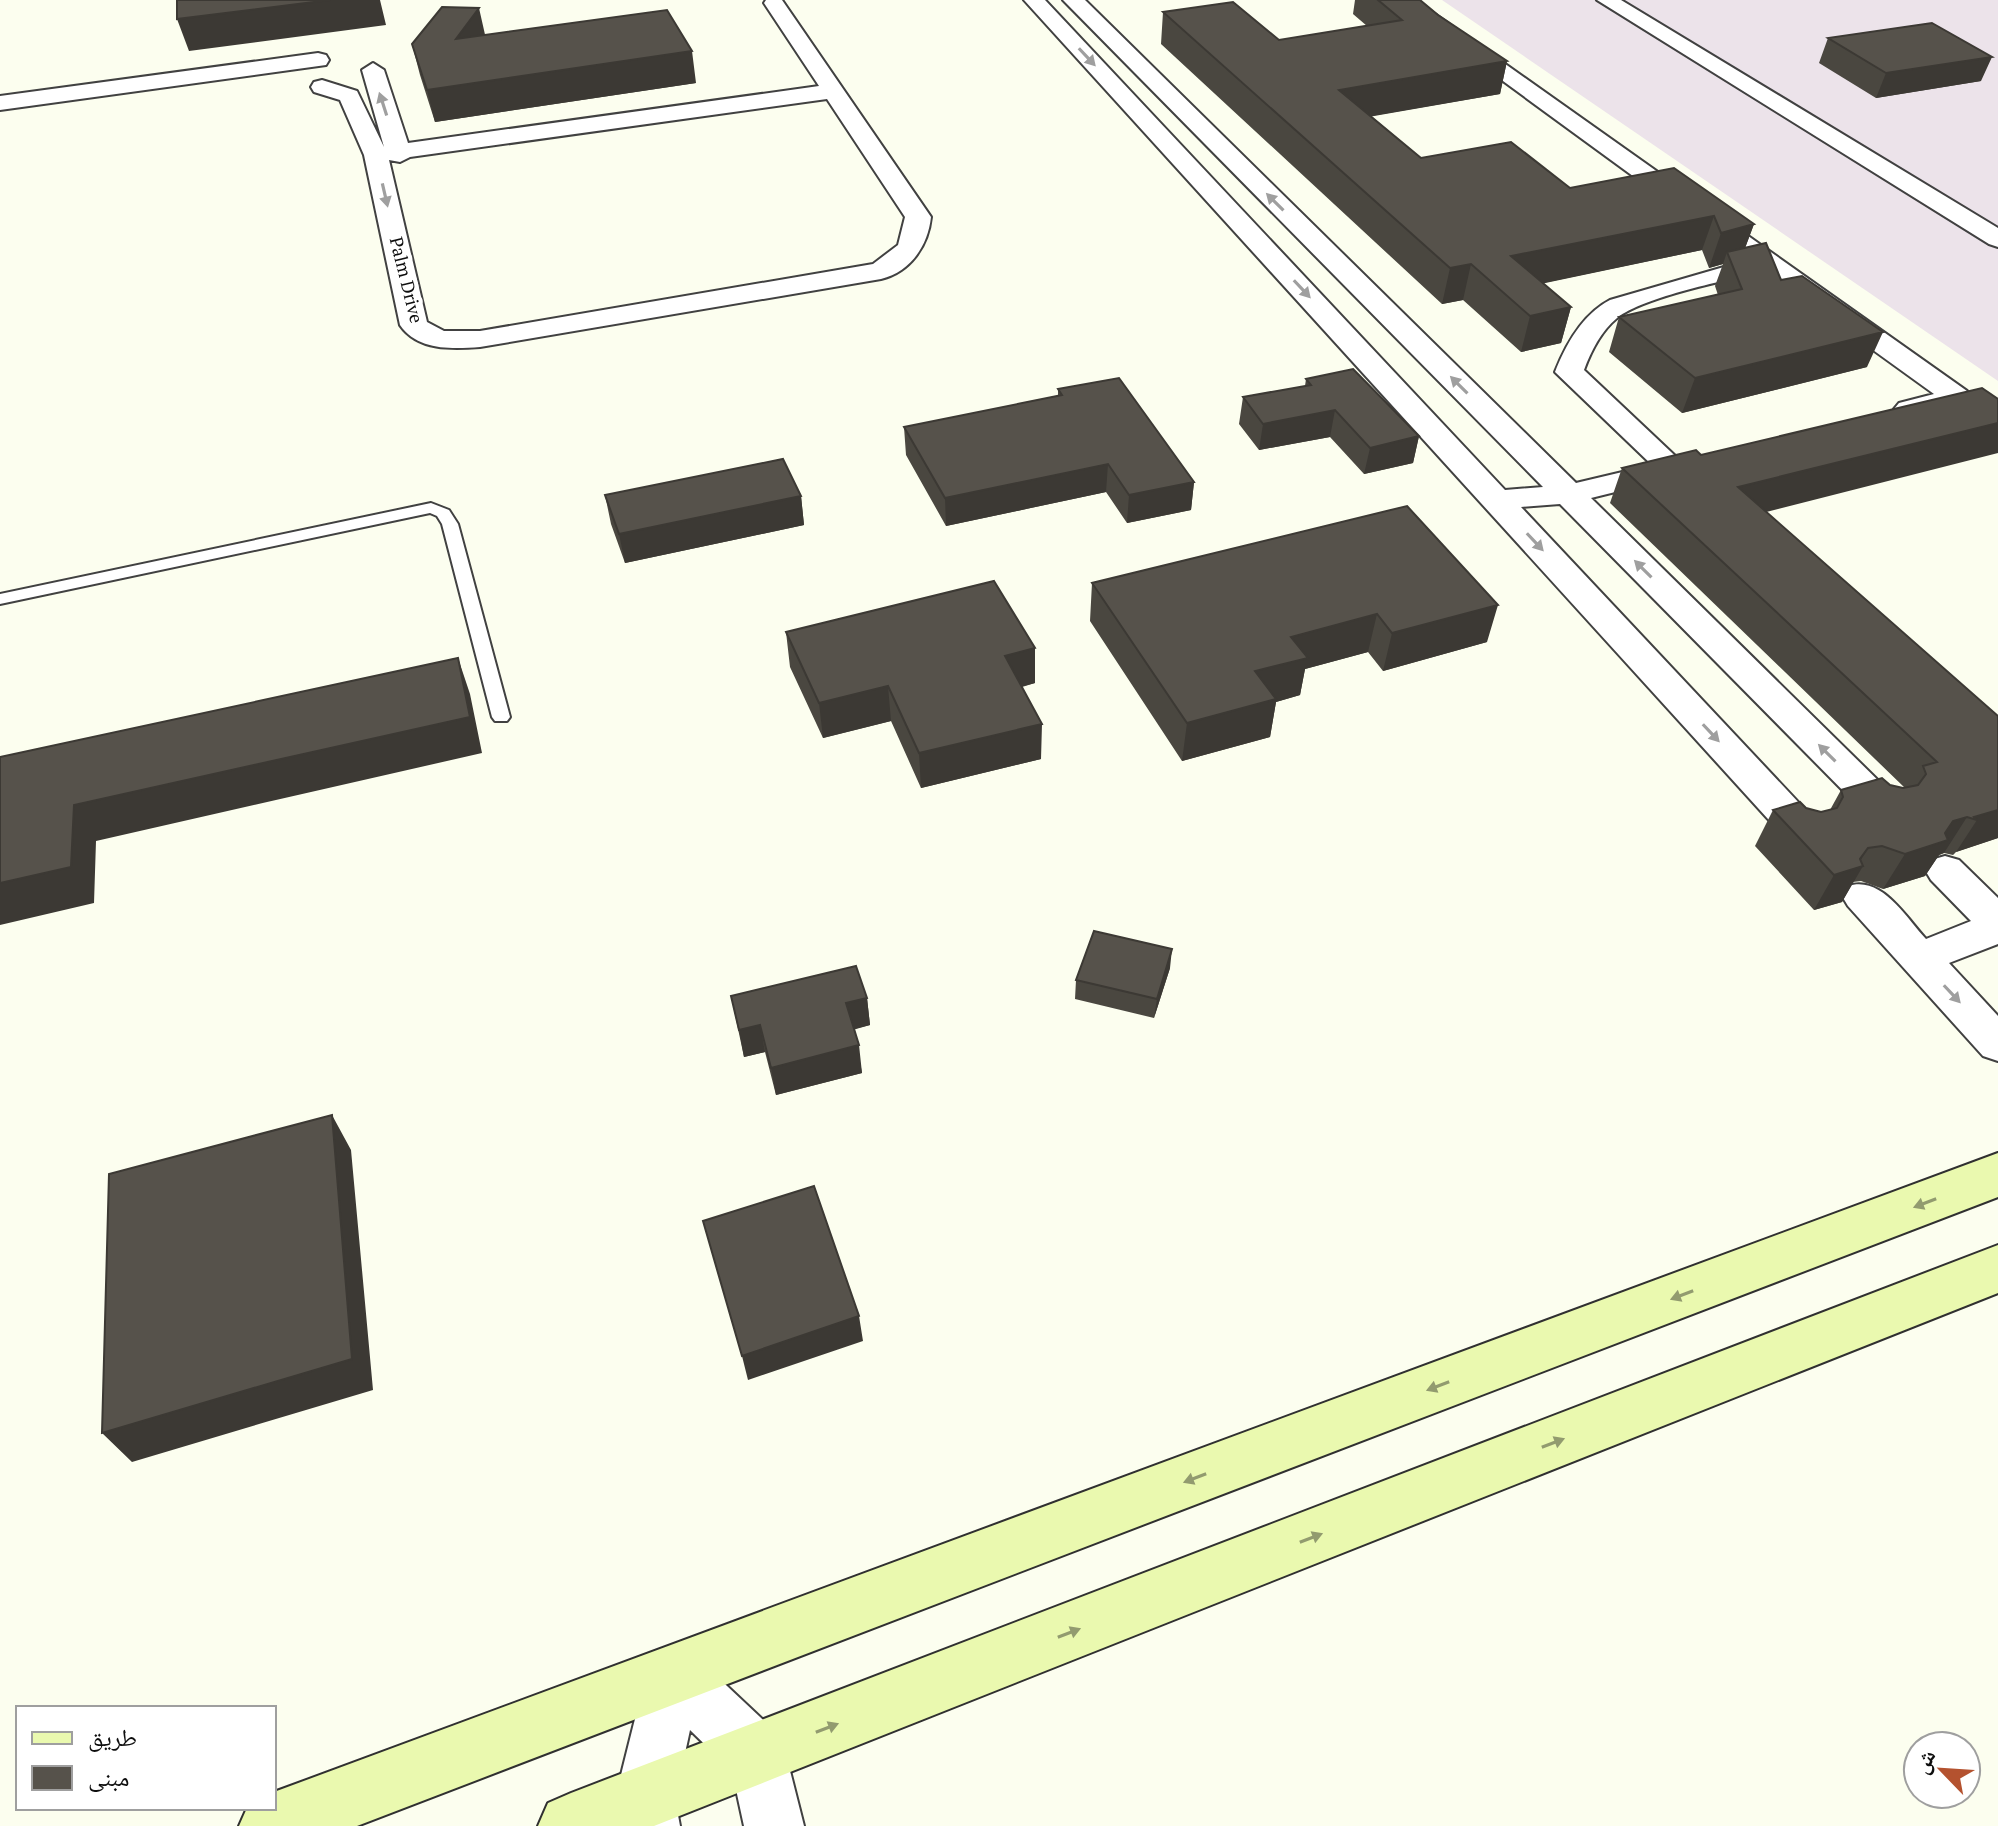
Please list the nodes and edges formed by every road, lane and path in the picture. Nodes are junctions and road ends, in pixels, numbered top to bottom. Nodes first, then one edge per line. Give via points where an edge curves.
1 (1034, 0) edge
2 (1073, 0) edge
3 (1402, 0) edge
4 (1607, 0) edge
5 (780, 1) edge
6 (318, 60) junction
7 (357, 61) junction
8 (314, 85) junction
9 (834, 91) junction
10 (0, 103) edge
11 (0, 117) edge
12 (388, 153) junction
13 (1998, 239) edge
14 (1769, 263) junction
15 (1883, 416) edge
16 (1703, 461) edge
17 (1673, 468) junction
18 (1569, 494) junction
19 (1496, 500) junction
20 (0, 599) edge
21 (501, 717) dead end
22 (1883, 808) edge
23 (1802, 831) edge
24 (1945, 870) edge
25 (1862, 896) edge
26 (1998, 925) edge
27 (1919, 958) junction
28 (1998, 1044) edge
29 (1998, 1175) edge
30 (1998, 1269) edge
31 (674, 1675) junction
32 (757, 1755) junction
33 (648, 1812) edge
34 (272, 1826) edge
35 (571, 1826) edge
36 (774, 1826) edge

1 -> 19 street
18 -> 2 street
3 - 14 street
4 - 13 street
5 - 9 street
6 - 7 street
6 - 8 street via 297,76
6 - 10 street
7 - 8 street via 364,78 345,85
12 -> 7 street, Palm Drive
8 - 11 street via 246,84
8 - 12 street, Palm Drive via 349,96
9 - 12 street
9 - 12 street, Palm Drive via 918,217 917,238 903,257 881,271 499,336 448,340 423,335 414,325
14 - 15 street via 1957,397
14 - 17 street via 1611,309 1577,348 1569,372
16 - 17 street
17 - 18 street
18 - 19 street
22 -> 18 street
19 -> 23 street
20 - 21 lane via 431,508 450,524
24 - 26 street
25 - 27 street
26 - 27 street
27 -> 28 street
29 -> 31 main road
32 -> 30 main road
31 - 32 street
31 - 33 street
31 - 34 main road
32 - 33 main road
32 - 36 street
33 - 35 main road

